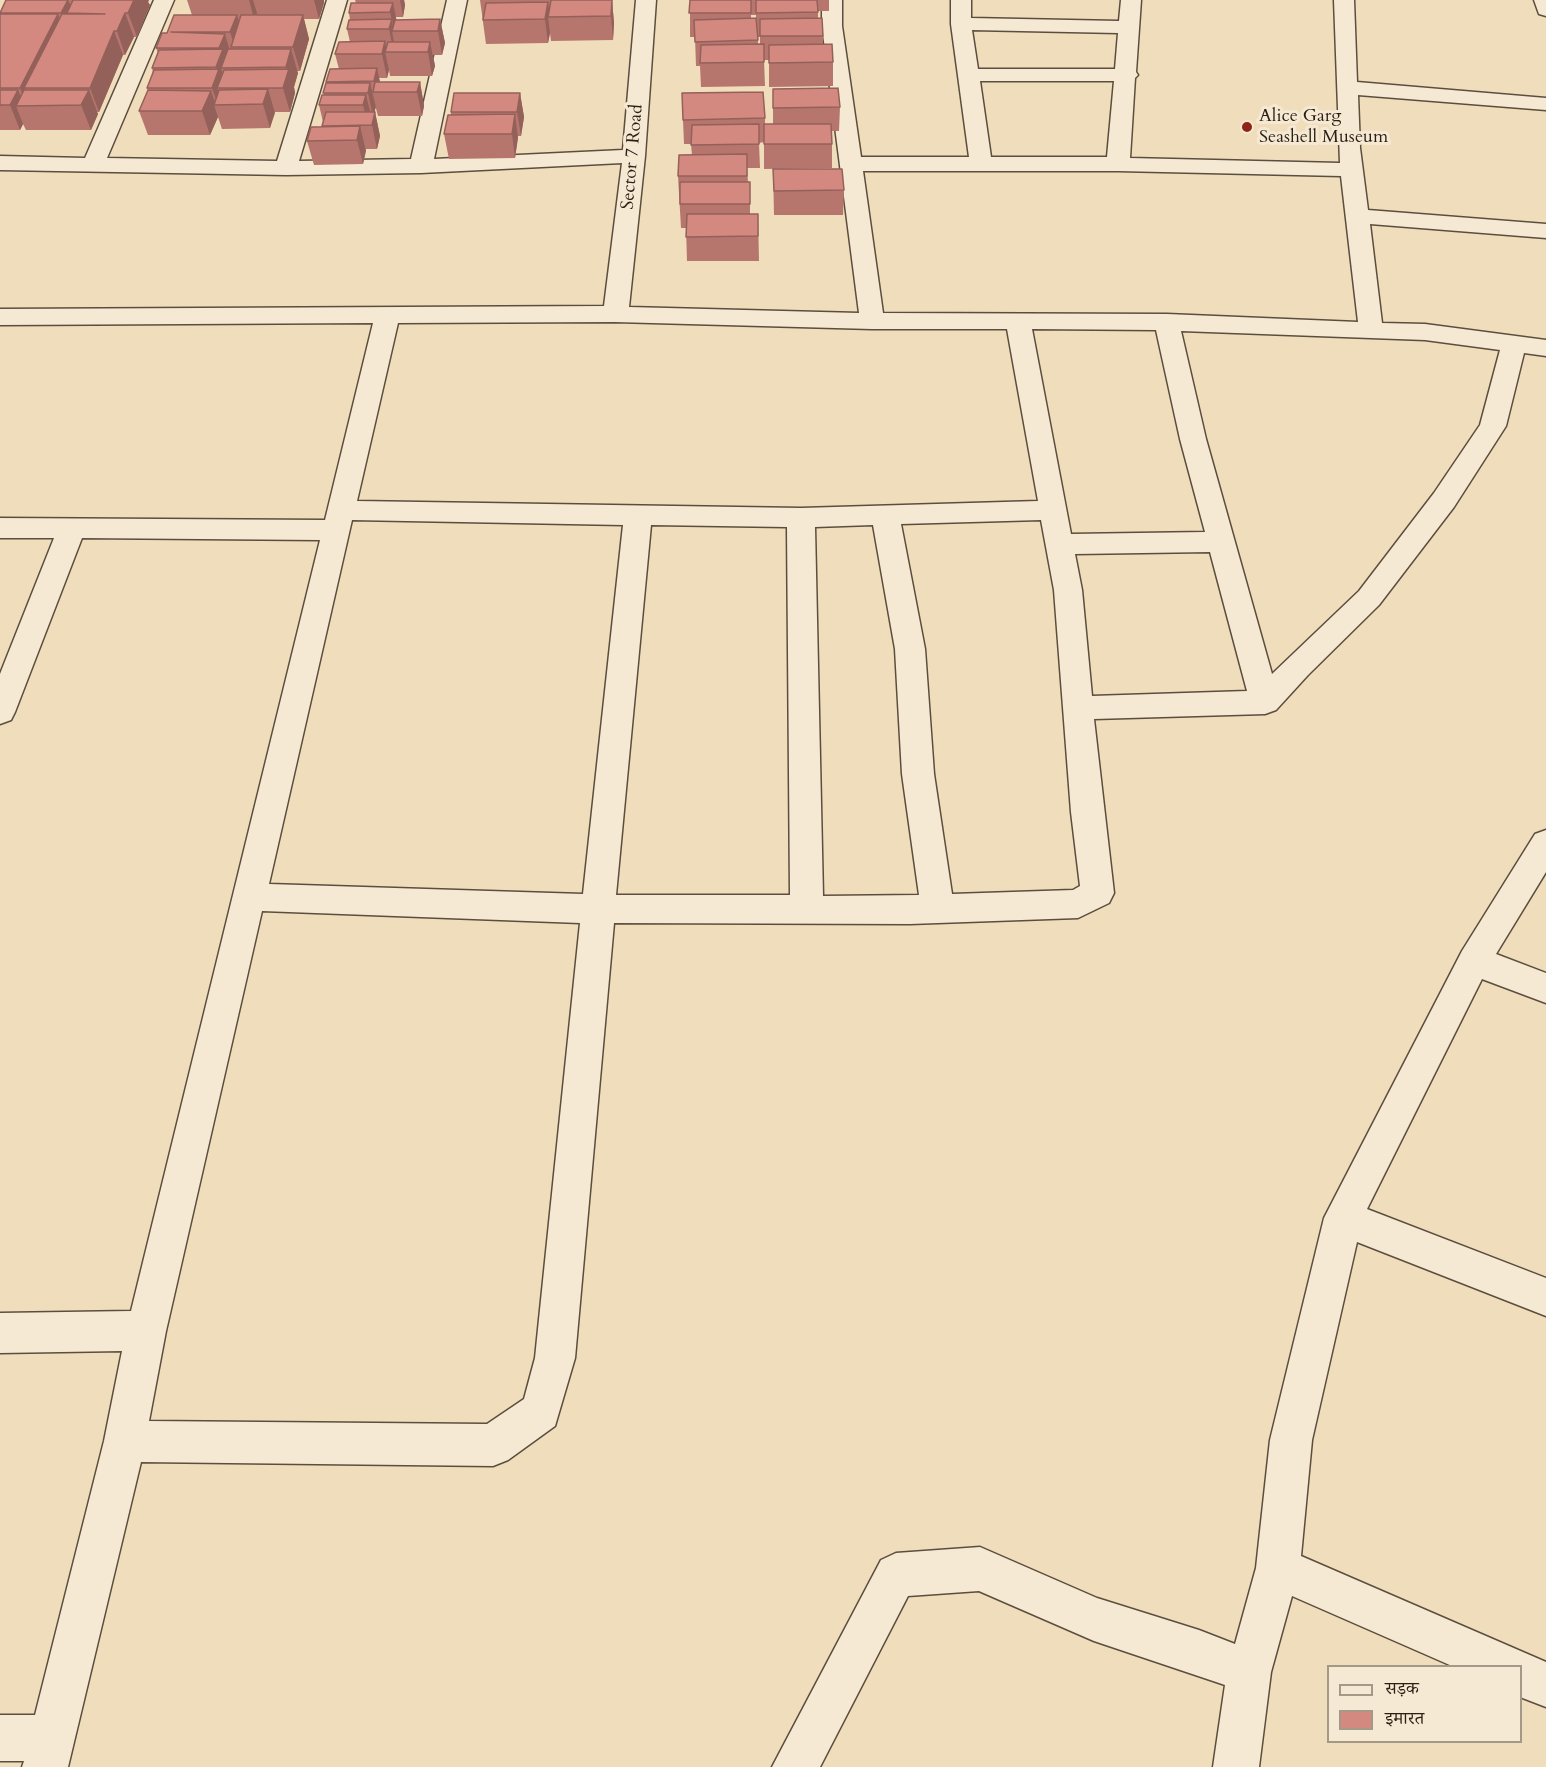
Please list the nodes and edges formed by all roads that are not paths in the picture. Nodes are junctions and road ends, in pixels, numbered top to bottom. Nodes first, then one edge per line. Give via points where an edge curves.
1 (164, 0) edge
2 (337, 0) edge
3 (458, 0) edge
4 (646, 0) edge
5 (832, 0) edge
6 (961, 0) edge
7 (1131, 0) edge
8 (1344, 0) edge
9 (1544, 0) edge
10 (1546, 10) edge
11 (962, 24) junction
12 (1129, 27) junction
13 (969, 75) junction
14 (1127, 75) junction
15 (1347, 88) junction
16 (1546, 104) edge
17 (634, 156) junction
18 (0, 163) edge
19 (94, 163) junction
20 (981, 163) junction
21 (851, 164) junction
22 (1119, 164) junction
23 (421, 166) junction
24 (286, 168) junction
25 (1352, 170) junction
26 (1358, 216) junction
27 (1546, 231) edge
28 (615, 314) junction
29 (387, 315) junction
30 (0, 317) edge
31 (872, 321) junction
32 (1018, 322) junction
33 (1167, 322) junction
34 (1371, 330) junction
35 (1514, 344) junction
36 (1546, 348) edge
37 (1054, 510) junction
38 (885, 515) junction
39 (638, 516) junction
40 (801, 518) junction
41 (338, 520) junction
42 (0, 528) edge
43 (72, 528) junction
44 (1221, 542) junction
45 (1060, 544) junction
46 (1265, 702) junction
47 (1079, 708) junction
48 (0, 709) edge
49 (1546, 843) edge
50 (248, 897) junction
51 (599, 909) junction
52 (807, 909) junction
53 (938, 909) junction
54 (1474, 961) junction
55 (1546, 988) edge
56 (1343, 1218) junction
57 (1546, 1297) edge
58 (146, 1331) junction
59 (0, 1333) edge
60 (125, 1441) junction
61 (1278, 1568) junction
62 (1501, 1665) edge
63 (1249, 1672) junction
64 (1522, 1674) edge
65 (1546, 1685) edge
66 (0, 1738) edge
67 (49, 1752) edge
68 (795, 1767) edge
69 (1236, 1767) edge

1 - 19 street
2 - 24 street
3 - 23 street
4 - 17 street, Sector 7 Road
5 - 21 street
6 - 11 street
7 - 12 street
8 - 15 street
9 - 10 street
11 - 12 street
11 - 13 street
12 - 14 street
13 - 14 street
13 - 20 street
14 - 22 street
15 - 16 street
15 - 25 street
17 - 23 street
17 - 28 street, Sector 7 Road
18 - 19 street
19 - 24 street
20 - 21 street
20 - 22 street
21 - 31 street
22 - 25 street
23 - 24 street
25 - 26 street
26 - 27 street
26 - 34 street
28 - 29 street
28 - 31 street
29 - 30 street
29 - 41 street
31 - 32 street
32 - 33 street
32 - 37 street
33 - 34 street
33 - 44 street
34 - 35 street via 1425,332
35 - 36 street
35 - 46 street via 1494,426 1444,500 1369,598
37 - 38 street
37 - 45 street
38 - 40 street
38 - 53 street via 910,649 918,774
39 - 40 street
39 - 41 street
39 - 51 street
40 - 52 street
41 - 43 street
41 - 50 street
42 - 43 street
43 - 48 street
44 - 45 street
44 - 46 street
45 - 47 street
46 - 47 street
47 - 53 street via 1097,893 1078,904
49 - 54 street
50 - 51 street
50 - 58 street
51 - 52 street
51 - 60 street via 555,1358 541,1412 493,1445
52 - 53 street
54 - 55 street
54 - 56 street
56 - 57 street
56 - 61 street via 1291,1440
58 - 59 street
58 - 60 street
60 - 67 street
61 - 62 street
61 - 63 street
63 - 68 street via 1094,1619 980,1569 896,1575
63 - 69 street
64 - 65 street
66 - 67 street

